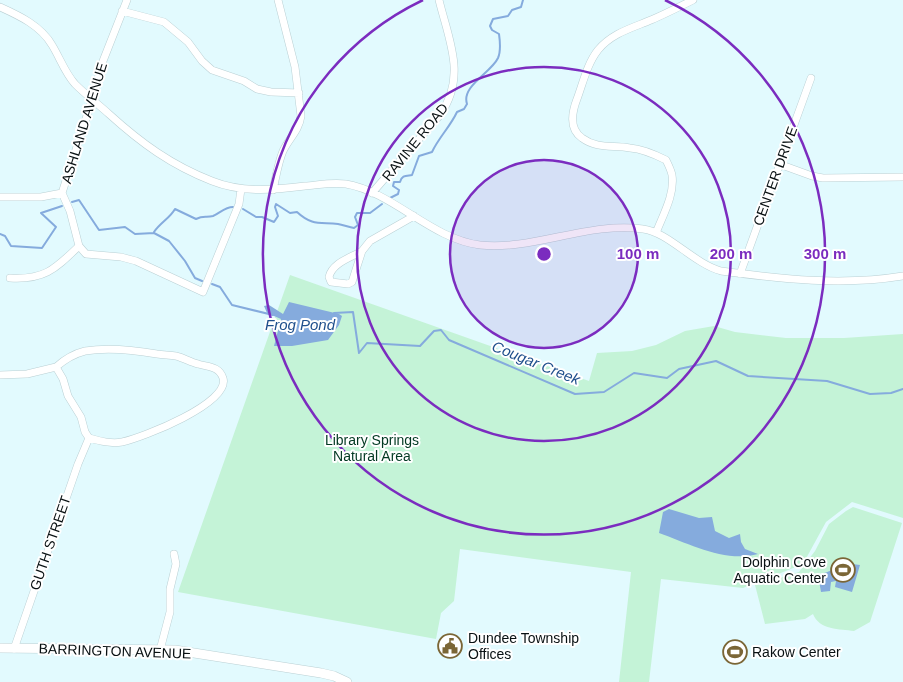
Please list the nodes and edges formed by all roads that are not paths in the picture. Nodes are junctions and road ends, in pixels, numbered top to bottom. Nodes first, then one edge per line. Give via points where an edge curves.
1 (127, 0) edge
2 (278, 0) edge
3 (439, 0) edge
4 (692, 0) edge
5 (0, 7) edge
6 (122, 11) junction
7 (811, 78) dead end
8 (299, 93) junction
9 (92, 100) junction
10 (779, 164) junction
11 (903, 177) edge
12 (241, 189) junction
13 (272, 190) junction
14 (62, 193) junction
15 (372, 193) junction
16 (0, 197) edge
17 (414, 216) junction
18 (656, 233) junction
19 (78, 246) junction
20 (362, 251) junction
21 (740, 274) junction
22 (903, 276) edge
23 (10, 278) dead end
24 (56, 368) junction
25 (0, 375) edge
26 (89, 438) junction
27 (174, 554) dead end
28 (0, 648) edge
29 (14, 648) junction
30 (160, 650) junction
31 (347, 682) edge

1 - 6 street, ASHLAND AVENUE
2 - 8 street
3 - 15 street, RAVINE ROAD via 455,73 451,94 440,115
4 - 18 street via 608,40 591,62 573,110 574,128 590,143 602,147 629,147 666,160 672,175 670,196
5 - 9 street via 41,32 74,82
6 - 8 street via 164,22 188,42 212,70 257,89
6 - 9 street, ASHLAND AVENUE
7 - 10 street, CENTER DRIVE
8 - 13 street via 300,123 283,152
9 - 12 street via 169,160 212,181
9 - 14 street, ASHLAND AVENUE
10 - 11 street via 823,178
10 - 21 street, CENTER DRIVE
12 - 13 street
12 - 19 street via 231,227 203,292 136,261 86,254
13 - 15 street via 333,183 355,186
14 - 16 street via 41,197
14 - 19 street, ASHLAND AVENUE
15 - 17 street
17 - 18 street via 455,238 479,245 511,244 621,228 643,228
17 - 20 street via 370,240
18 - 21 street via 710,268
19 - 23 street via 45,274
20 - 20 street via 352,282 331,282 331,270
21 - 22 street via 819,282
24 - 25 street
24 - 26 street
24 - 26 street via 72,355 125,350 174,356 214,368 222,377 223,385 217,396 193,414 131,440 110,443
26 - 29 street, GUTH STREET
27 - 30 street via 176,564 170,589 170,612
28 - 29 street, BARRINGTON AVENUE
29 - 30 street, BARRINGTON AVENUE
30 - 31 street, BARRINGTON AVENUE via 314,672

